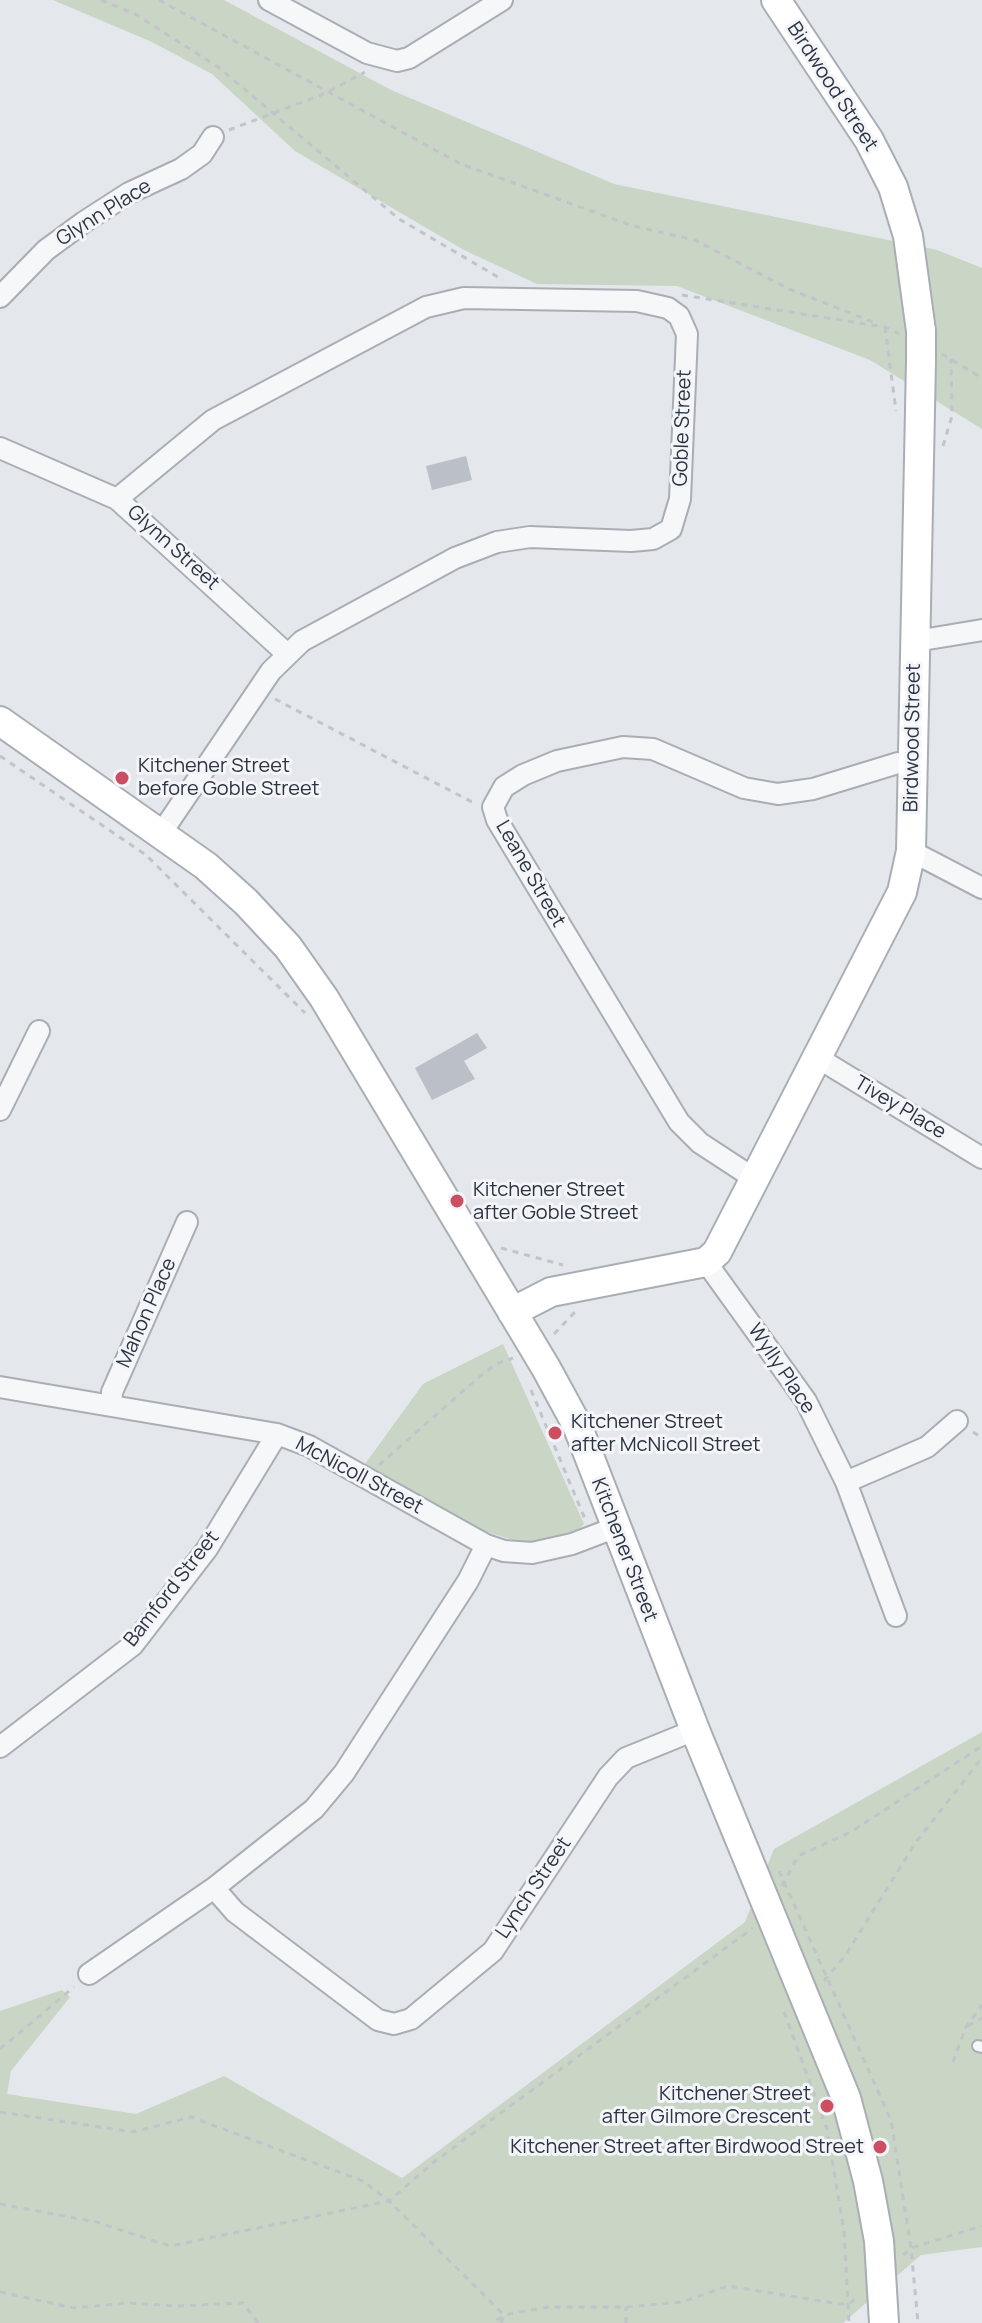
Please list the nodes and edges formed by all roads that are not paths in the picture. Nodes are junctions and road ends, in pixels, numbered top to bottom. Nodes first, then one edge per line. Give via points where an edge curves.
1 (269, 0) edge
2 (502, 0) edge
3 (776, 0) edge
4 (213, 137) road end
5 (0, 297) edge
6 (0, 448) edge
7 (117, 499) junction
8 (982, 630) edge
9 (916, 641) junction
10 (286, 653) junction
11 (0, 721) edge
12 (913, 764) junction
13 (162, 832) junction
14 (911, 851) junction
15 (982, 888) edge
16 (39, 1031) dead end
17 (818, 1058) junction
18 (0, 1110) edge
19 (982, 1158) edge
20 (755, 1179) junction
21 (187, 1222) dead end
22 (706, 1262) junction
23 (512, 1312) junction
24 (0, 1387) edge
25 (111, 1405) junction
26 (957, 1421) dead end
27 (277, 1434) junction
28 (846, 1482) junction
29 (614, 1528) junction
30 (486, 1545) junction
31 (896, 1616) dead end
32 (695, 1730) junction
33 (0, 1747) edge
34 (214, 1888) junction
35 (89, 1974) road end
36 (884, 2323) edge

1 - 2 street via 386,61 409,58
3 - 9 street, Birdwood Street via 869,140 893,187 908,236 923,346
4 - 5 street, Glynn Place via 202,154 181,169 129,193 46,250
6 - 7 street, Glynn Street
7 - 10 street, Glynn Street
7 - 10 street, Goble Street via 213,420 426,307 464,298 637,301 661,304 679,316 687,334 680,499 671,529 653,539 631,541 530,537 497,542 455,558
8 - 9 street
9 - 12 street, Birdwood Street
10 - 13 street, Goble Street
11 - 13 street, Kitchener Street
12 - 14 street, Birdwood Street
12 - 20 street, Leane Street via 898,763 778,794 744,788 653,749 623,747 557,761 523,775 504,787 493,807 679,1122 700,1143
13 - 23 street, Kitchener Street via 246,902 288,947 324,998
14 - 15 street
14 - 17 street, Birdwood Street via 896,906
16 - 18 street
17 - 19 street, Tivey Place
17 - 20 street, Birdwood Street
20 - 22 street, Birdwood Street via 717,1252
21 - 25 street, Mahon Place via 112,1392
22 - 23 street via 551,1292
22 - 28 street, Wylly Place via 806,1401
23 - 29 street, Kitchener Street via 577,1425
24 - 25 street, McNicoll Street
25 - 27 street, McNicoll Street
26 - 28 street via 927,1447
27 - 30 street, McNicoll Street via 369,1477
27 - 33 street, Bamford Street via 207,1549 133,1645
28 - 31 street, Wylly Place
29 - 30 street, McNicoll Street via 532,1553
29 - 32 street, Kitchener Street
30 - 34 street via 344,1773 314,1809
32 - 34 street, Lynch Street via 626,1758 608,1777 493,1951 411,2019 394,2024 378,2020 235,1912
32 - 36 street, Kitchener Street via 777,1894 804,1993 853,2122 868,2181
34 - 35 street

